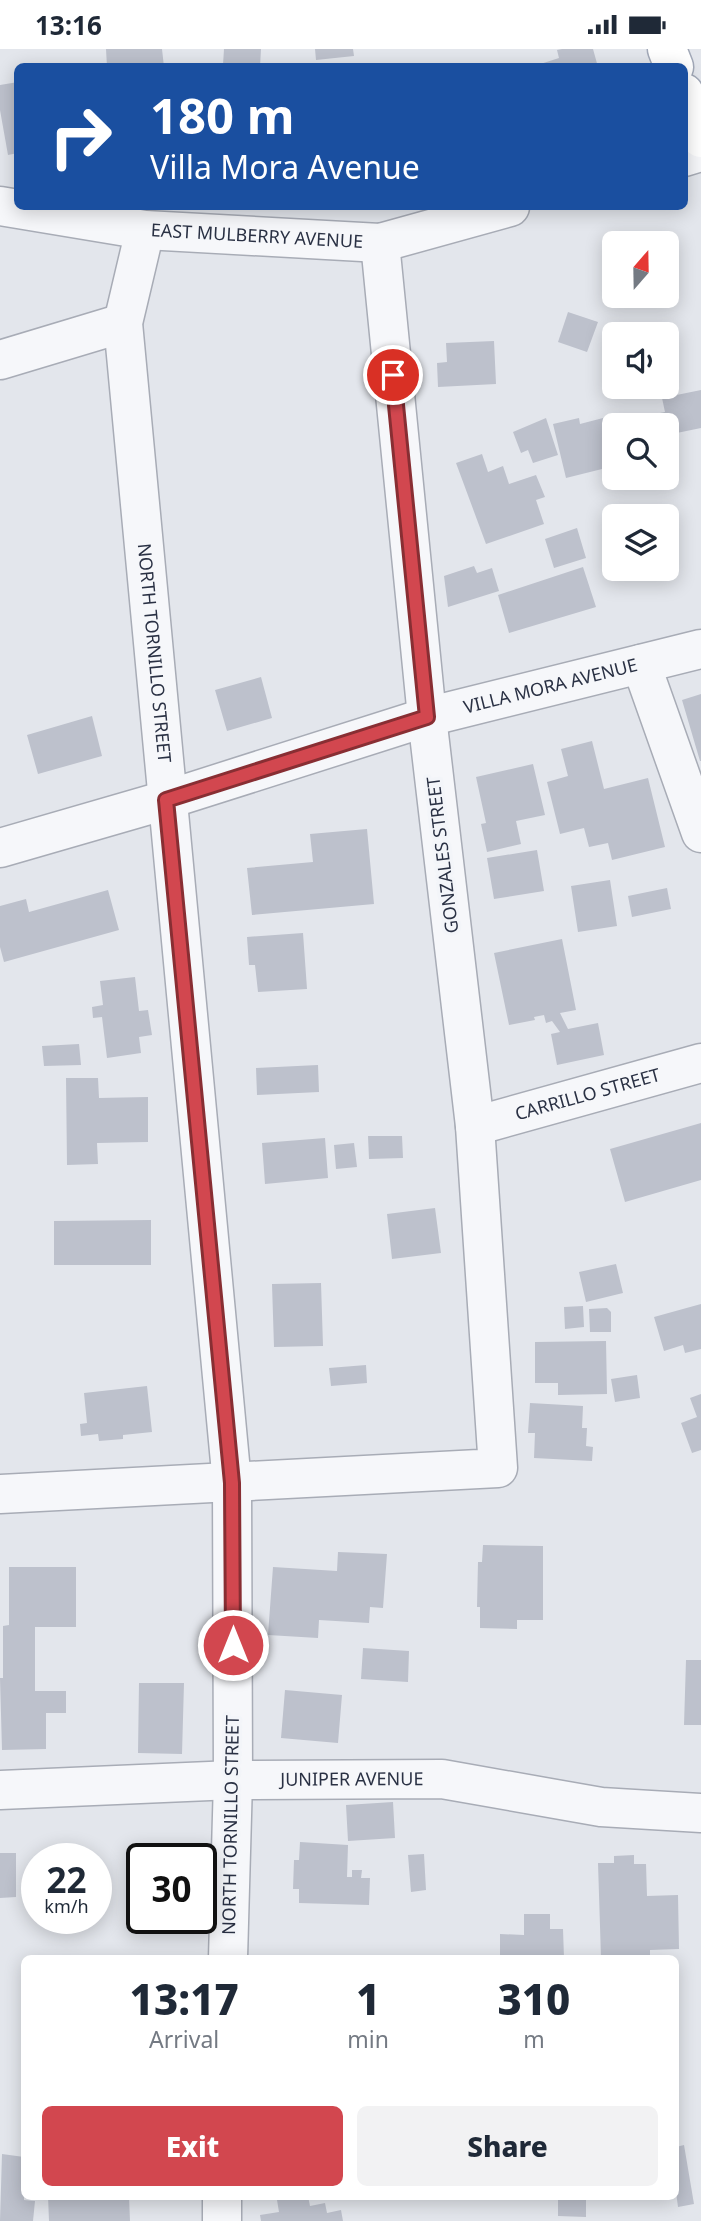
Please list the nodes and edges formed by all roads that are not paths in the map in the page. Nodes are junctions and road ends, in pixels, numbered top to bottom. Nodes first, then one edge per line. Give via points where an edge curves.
1 (688, 104) edge
2 (701, 138) edge
3 (24, 210) edge
4 (499, 210) edge
5 (145, 230) junction
6 (380, 243) junction
7 (122, 323) junction
8 (0, 360) edge
9 (701, 649) edge
10 (641, 664) junction
11 (427, 717) junction
12 (166, 800) junction
13 (701, 833) edge
14 (0, 848) edge
15 (701, 1063) edge
16 (475, 1126) junction
17 (232, 1483) junction
18 (0, 1494) edge
19 (233, 1780) junction
20 (0, 1790) edge
21 (701, 1813) edge
22 (228, 1955) edge
23 (222, 2200) edge
24 (222, 2221) edge

1 - 2 main road
3 - 5 street, EAST MULBERRY AVENUE
4 - 6 street, EAST MULBERRY AVENUE
5 - 6 street, EAST MULBERRY AVENUE
5 - 7 street, NORTH TORNILLO STREET
6 - 11 street, GONZALES STREET
7 - 8 street
7 - 12 street, NORTH TORNILLO STREET
9 - 10 street, VILLA MORA AVENUE
10 - 11 street, VILLA MORA AVENUE
10 - 13 street
11 - 12 street, VILLA MORA AVENUE
11 - 16 street, GONZALES STREET
12 - 14 street, VILLA MORA AVENUE
12 - 17 street, NORTH TORNILLO STREET
15 - 16 street, CARRILLO STREET
16 - 17 street, GONZALES STREET via 498,1468
17 - 18 street
17 - 19 street, NORTH TORNILLO STREET
19 - 20 street, JUNIPER AVENUE
19 - 21 street, JUNIPER AVENUE via 442,1779 601,1807
19 - 22 street, NORTH TORNILLO STREET
23 - 24 street

